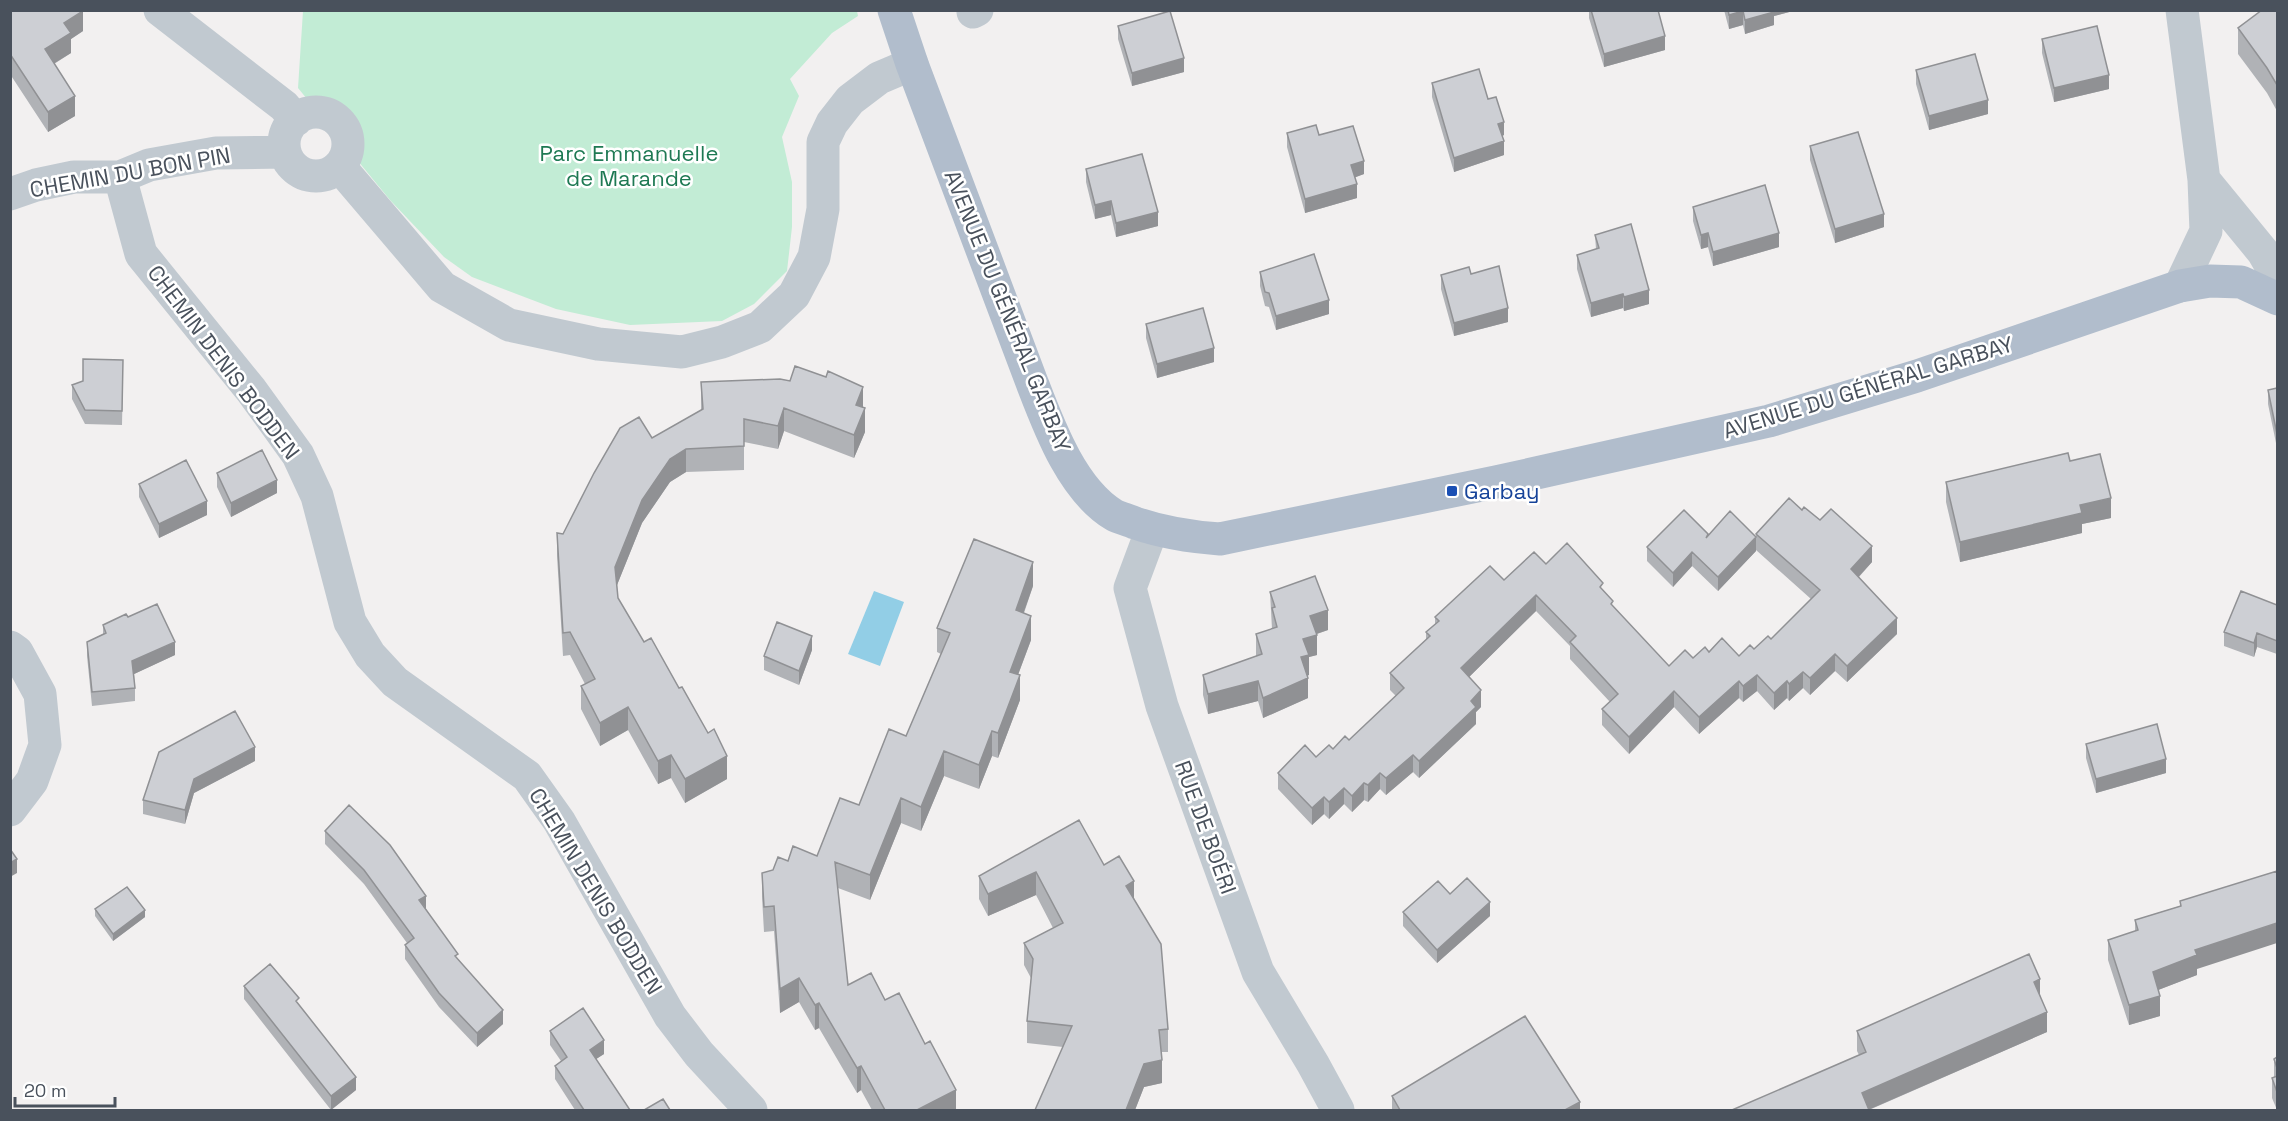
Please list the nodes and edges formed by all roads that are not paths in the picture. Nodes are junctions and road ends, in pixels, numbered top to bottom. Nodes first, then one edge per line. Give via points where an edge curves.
1 (160, 10) edge
2 (894, 10) edge
3 (2181, 10) edge
4 (912, 64) junction
5 (296, 120) junction
6 (285, 152) junction
7 (339, 166) junction
8 (120, 177) junction
9 (2204, 180) junction
10 (10, 194) edge
11 (2277, 278) edge
12 (2180, 286) junction
13 (2277, 299) edge
14 (1152, 529) junction
15 (10, 647) edge
16 (10, 810) edge
17 (751, 1110) edge
18 (1338, 1110) edge

1 - 5 street
2 - 4 main road, AVENUE DU GÉNÉRAL GARBAY
3 - 9 street
4 - 7 street via 879,78 850,100 832,123 823,142 823,209 814,257 794,295 760,327 682,352 598,345 509,325 442,287
4 - 14 main road, AVENUE DU GÉNÉRAL GARBAY via 1049,427 1072,470 1095,500 1114,515
5 - 6 street via 286,135
5 - 7 street via 316,112 336,119 348,136 345,157
6 - 7 street via 296,168 313,176 323,176
6 - 8 street, CHEMIN DU BON PIN via 216,153 149,165
8 - 10 street, CHEMIN DU BON PIN via 74,177
8 - 17 street, CHEMIN DENIS BODDEN via 141,254 298,455 317,496 350,622 370,655 395,682 527,776 559,821 670,1016
9 - 11 street via 2264,252
9 - 12 street via 2206,231
12 - 13 main road, AVENUE DU GÉNÉRAL GARBAY via 2241,282
12 - 14 main road, AVENUE DU GÉNÉRAL GARBAY via 1917,376 1769,421 1221,539
14 - 18 street, RUE DE BOÉRI via 1130,588 1162,706 1258,972
15 - 16 street via 17,652 40,694 45,745 32,781

